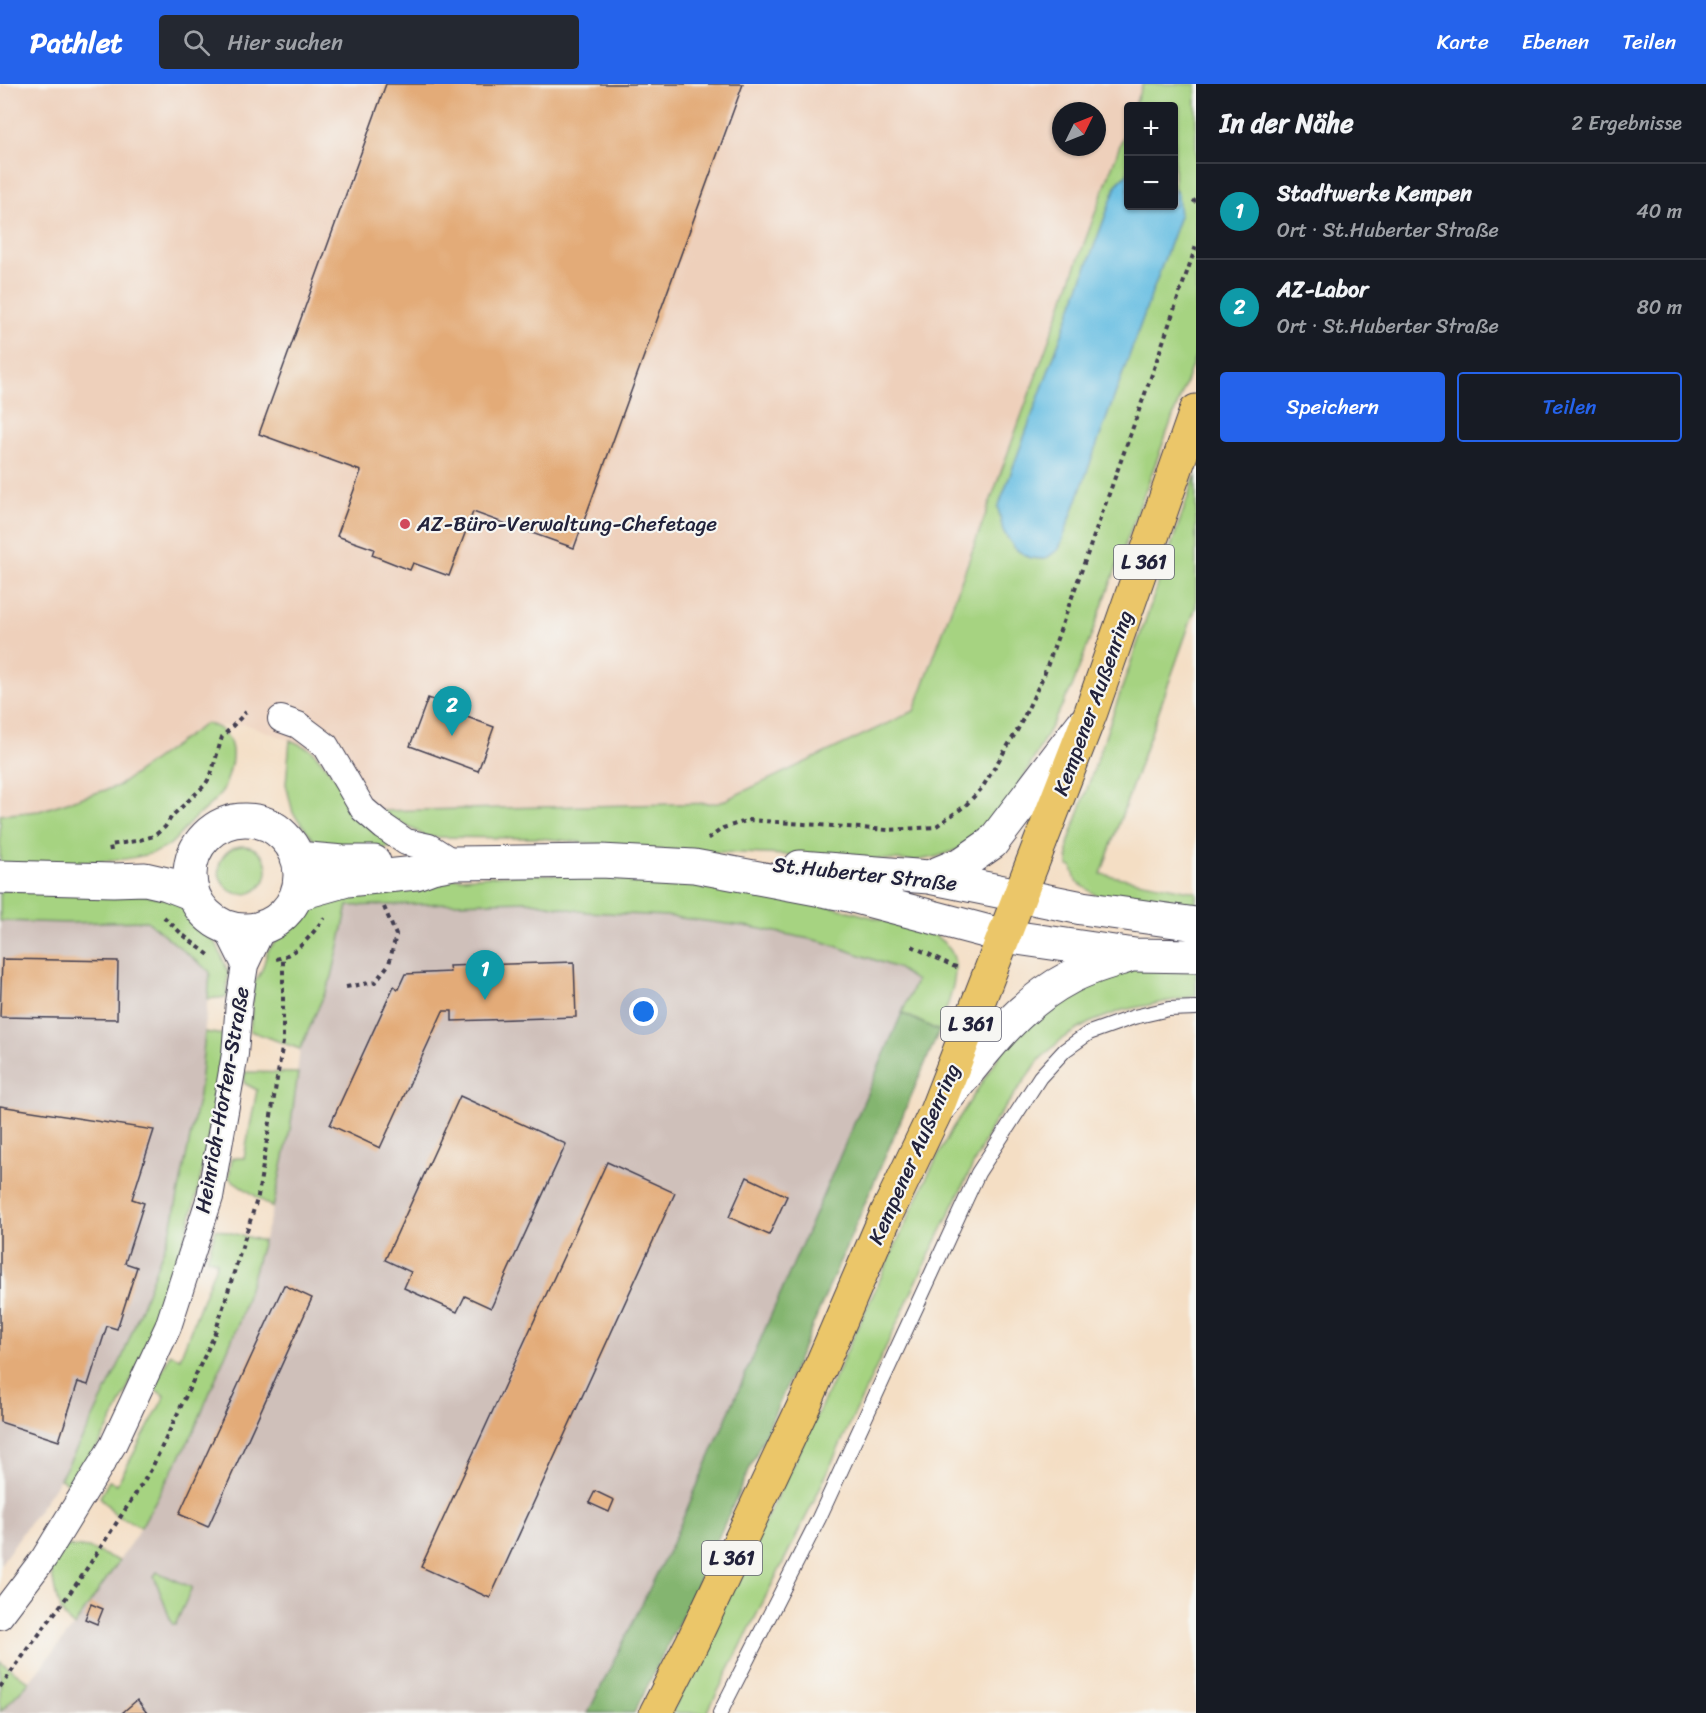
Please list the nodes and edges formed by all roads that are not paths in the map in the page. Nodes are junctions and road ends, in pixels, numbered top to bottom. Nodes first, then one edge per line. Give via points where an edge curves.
1 (1196, 411) edge
2 (1092, 712) junction
3 (281, 720) dead end
4 (196, 849) junction
5 (297, 858) junction
6 (443, 865) junction
7 (702, 867) junction
8 (10, 877) edge
9 (929, 877) junction
10 (193, 894) junction
11 (297, 894) junction
12 (1020, 895) junction
13 (1196, 924) edge
14 (226, 927) junction
15 (263, 927) junction
16 (1004, 936) junction
17 (1135, 955) junction
18 (1196, 956) edge
19 (245, 965) junction
20 (1196, 1008) edge
21 (936, 1111) junction
22 (0, 1616) edge
23 (656, 1713) edge
24 (720, 1713) edge

1 - 2 main road, Kempener Außenring / L 361
2 - 9 street via 992,843 963,863
2 - 12 main road, Kempener Außenring / L 361
3 - 6 street via 298,725 326,746 363,809 406,842 429,847
4 - 5 street via 218,827 247,820 274,829
4 - 8 street via 162,860 113,868
4 - 10 street via 189,879
5 - 6 street, St.Huberter Straße
5 - 11 street
6 - 7 street, St.Huberter Straße via 601,861
6 - 11 street, St.Huberter Straße via 416,873 347,880
7 - 9 street, St.Huberter Straße via 749,863
7 - 16 street, St.Huberter Straße via 849,895
8 - 10 street via 145,879
9 - 12 street, St.Huberter Straße
10 - 14 street via 200,908
11 - 15 street via 278,920
12 - 13 street, St.Huberter Straße
12 - 16 main road, Kempener Außenring / L 361
14 - 15 street via 244,931
14 - 19 street, Heinrich-Horten-Straße
15 - 19 street, Heinrich-Horten-Straße
16 - 17 street, St.Huberter Straße
16 - 21 main road, Kempener Außenring / L 361
17 - 18 street
17 - 21 street via 1068,978 1038,999 1001,1031
19 - 22 street, Heinrich-Horten-Straße via 235,1054 210,1197 168,1327 108,1454 44,1558
20 - 24 lane via 1134,1017 1089,1033 1065,1050 1040,1077 978,1173 819,1518
21 - 23 main road, Kempener Außenring / L 361 via 806,1401

